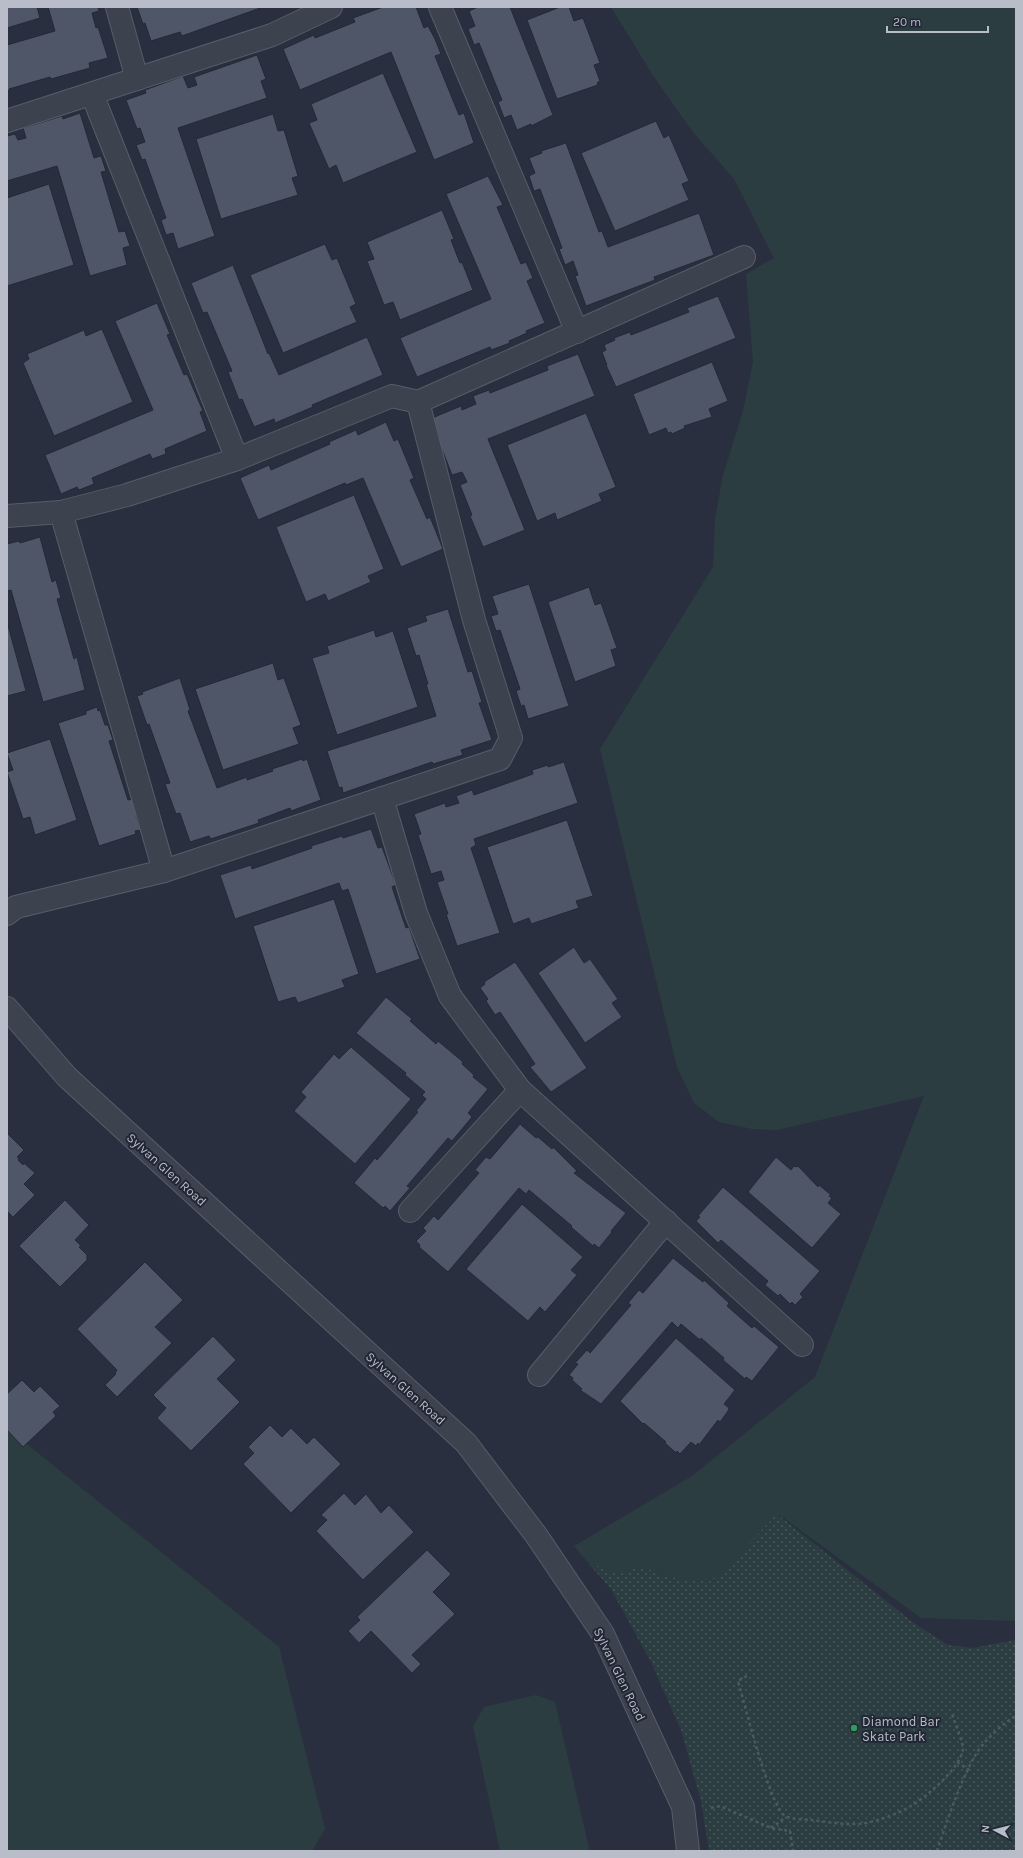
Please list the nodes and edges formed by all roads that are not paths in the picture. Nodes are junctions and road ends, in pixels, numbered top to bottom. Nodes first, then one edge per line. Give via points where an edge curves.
1 (117, 7) edge
2 (331, 7) edge
3 (440, 7) edge
4 (137, 79) junction
5 (92, 94) junction
6 (7, 122) edge
7 (744, 257) dead end
8 (577, 332) junction
9 (418, 402) junction
10 (237, 459) junction
11 (61, 512) junction
12 (7, 516) edge
13 (382, 798) junction
14 (164, 871) junction
15 (7, 914) edge
16 (7, 1008) edge
17 (520, 1090) junction
18 (410, 1211) dead end
19 (666, 1222) junction
20 (802, 1345) dead end
21 (539, 1375) dead end
22 (688, 1851) edge

1 - 4 street
2 - 4 street via 272,35
3 - 8 street
4 - 5 street
5 - 6 street
5 - 10 street
7 - 8 street
8 - 9 street
9 - 10 street via 392,396
9 - 13 street via 474,620 511,738 500,759
10 - 11 street via 127,495
11 - 12 street
11 - 14 street
13 - 14 street
13 - 17 street via 416,913 450,996
14 - 15 street via 16,907
16 - 22 street, Sylvan Glen Road via 67,1077 466,1443 536,1535 603,1634 683,1807
17 - 18 street
17 - 19 street
19 - 20 street
19 - 21 street

